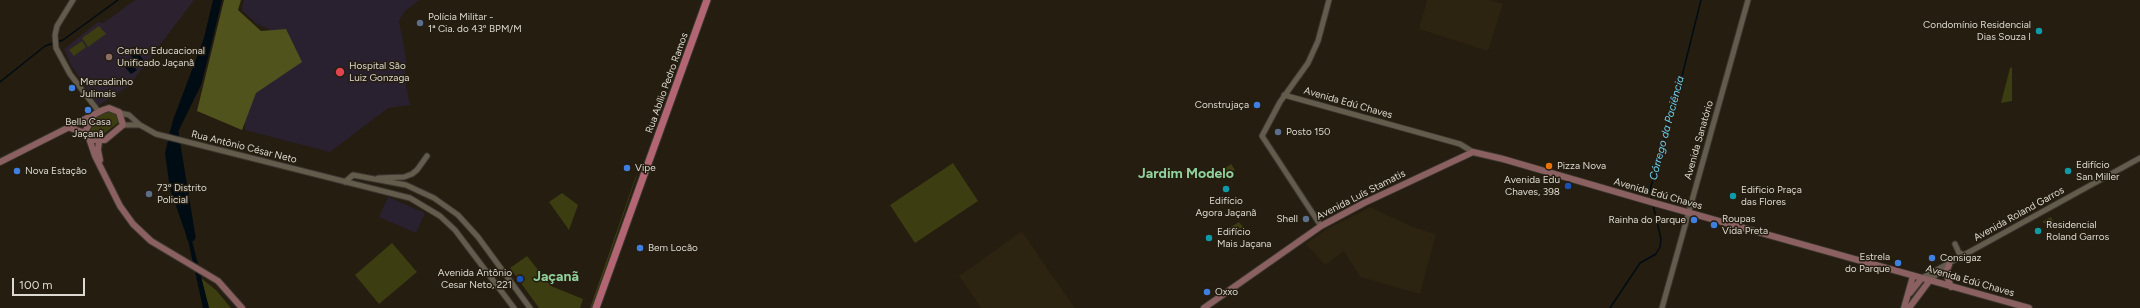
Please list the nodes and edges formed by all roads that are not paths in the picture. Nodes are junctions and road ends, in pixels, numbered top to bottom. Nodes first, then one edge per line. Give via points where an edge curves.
1 (73, 0) edge
2 (707, 0) edge
3 (1329, 0) edge
4 (1748, 0) edge
5 (1284, 95) junction
6 (96, 113) junction
7 (120, 113) junction
8 (123, 125) junction
9 (140, 125) junction
10 (70, 128) junction
11 (87, 134) junction
12 (99, 141) junction
13 (1473, 152) junction
14 (427, 156) dead end
15 (2140, 158) edge
16 (0, 162) edge
17 (100, 164) junction
18 (377, 179) junction
19 (345, 182) junction
20 (1688, 213) junction
21 (1321, 226) junction
22 (1955, 244) dead end
23 (1966, 255) junction
24 (1949, 265) junction
25 (1913, 276) junction
26 (1922, 278) junction
27 (1930, 280) junction
28 (1951, 287) junction
29 (1908, 295) junction
30 (242, 308) edge
31 (514, 308) edge
32 (530, 308) edge
33 (596, 308) edge
34 (1204, 308) edge
35 (1662, 308) edge
36 (1904, 308) edge
37 (1909, 308) edge
38 (2028, 308) edge

1 - 6 street via 57,26 56,48 64,66
2 - 33 main road, Rua Abílio Pedro Ramos
3 - 5 street via 1321,31 1308,63
4 - 20 street, Avenida Sanatório
5 - 13 street, Avenida Edú Chaves via 1460,144
5 - 21 street via 1262,136
6 - 7 main road via 109,108
6 - 10 main road
6 - 11 main road via 87,126
7 - 8 main road
7 - 9 street, Rua Antônio César Neto via 129,115
8 - 9 street, Rua Antônio César Neto
8 - 12 main road via 105,140
9 - 19 street, Rua Antônio César Neto via 156,134 188,143
10 - 11 main road
10 - 16 main road
11 - 12 main road
11 - 17 main road
12 - 17 main road
13 - 20 main road, Avenida Edú Chaves
13 - 21 main road, Avenida Luís Stamatis
14 - 18 street via 412,174 404,177 380,176
15 - 23 street, Avenida Roland Garros
17 - 30 main road via 120,206 133,224 151,241 223,285
18 - 19 street via 353,175
18 - 32 street via 417,189 458,214
19 - 31 street, Rua Antônio César Neto via 410,198 440,216 468,245
20 - 25 main road, Avenida Edú Chaves
20 - 35 street, Avenida Sanatório
21 - 34 main road, Avenida Luís Stamatis
22 - 23 street via 1959,252
23 - 24 street, Avenida Roland Garros
24 - 26 street, Avenida Roland Garros
24 - 27 street, Avenida Roland Garros
24 - 28 main road via 1946,273
25 - 26 main road, Avenida Edú Chaves
25 - 29 main road
26 - 27 main road, Avenida Edú Chaves
26 - 29 main road, Avenida Roland Garros
27 - 28 main road, Avenida Edú Chaves
27 - 37 main road, Avenida Roland Garros
28 - 38 main road, Avenida Edú Chaves
29 - 36 main road, Avenida Roland Garros

